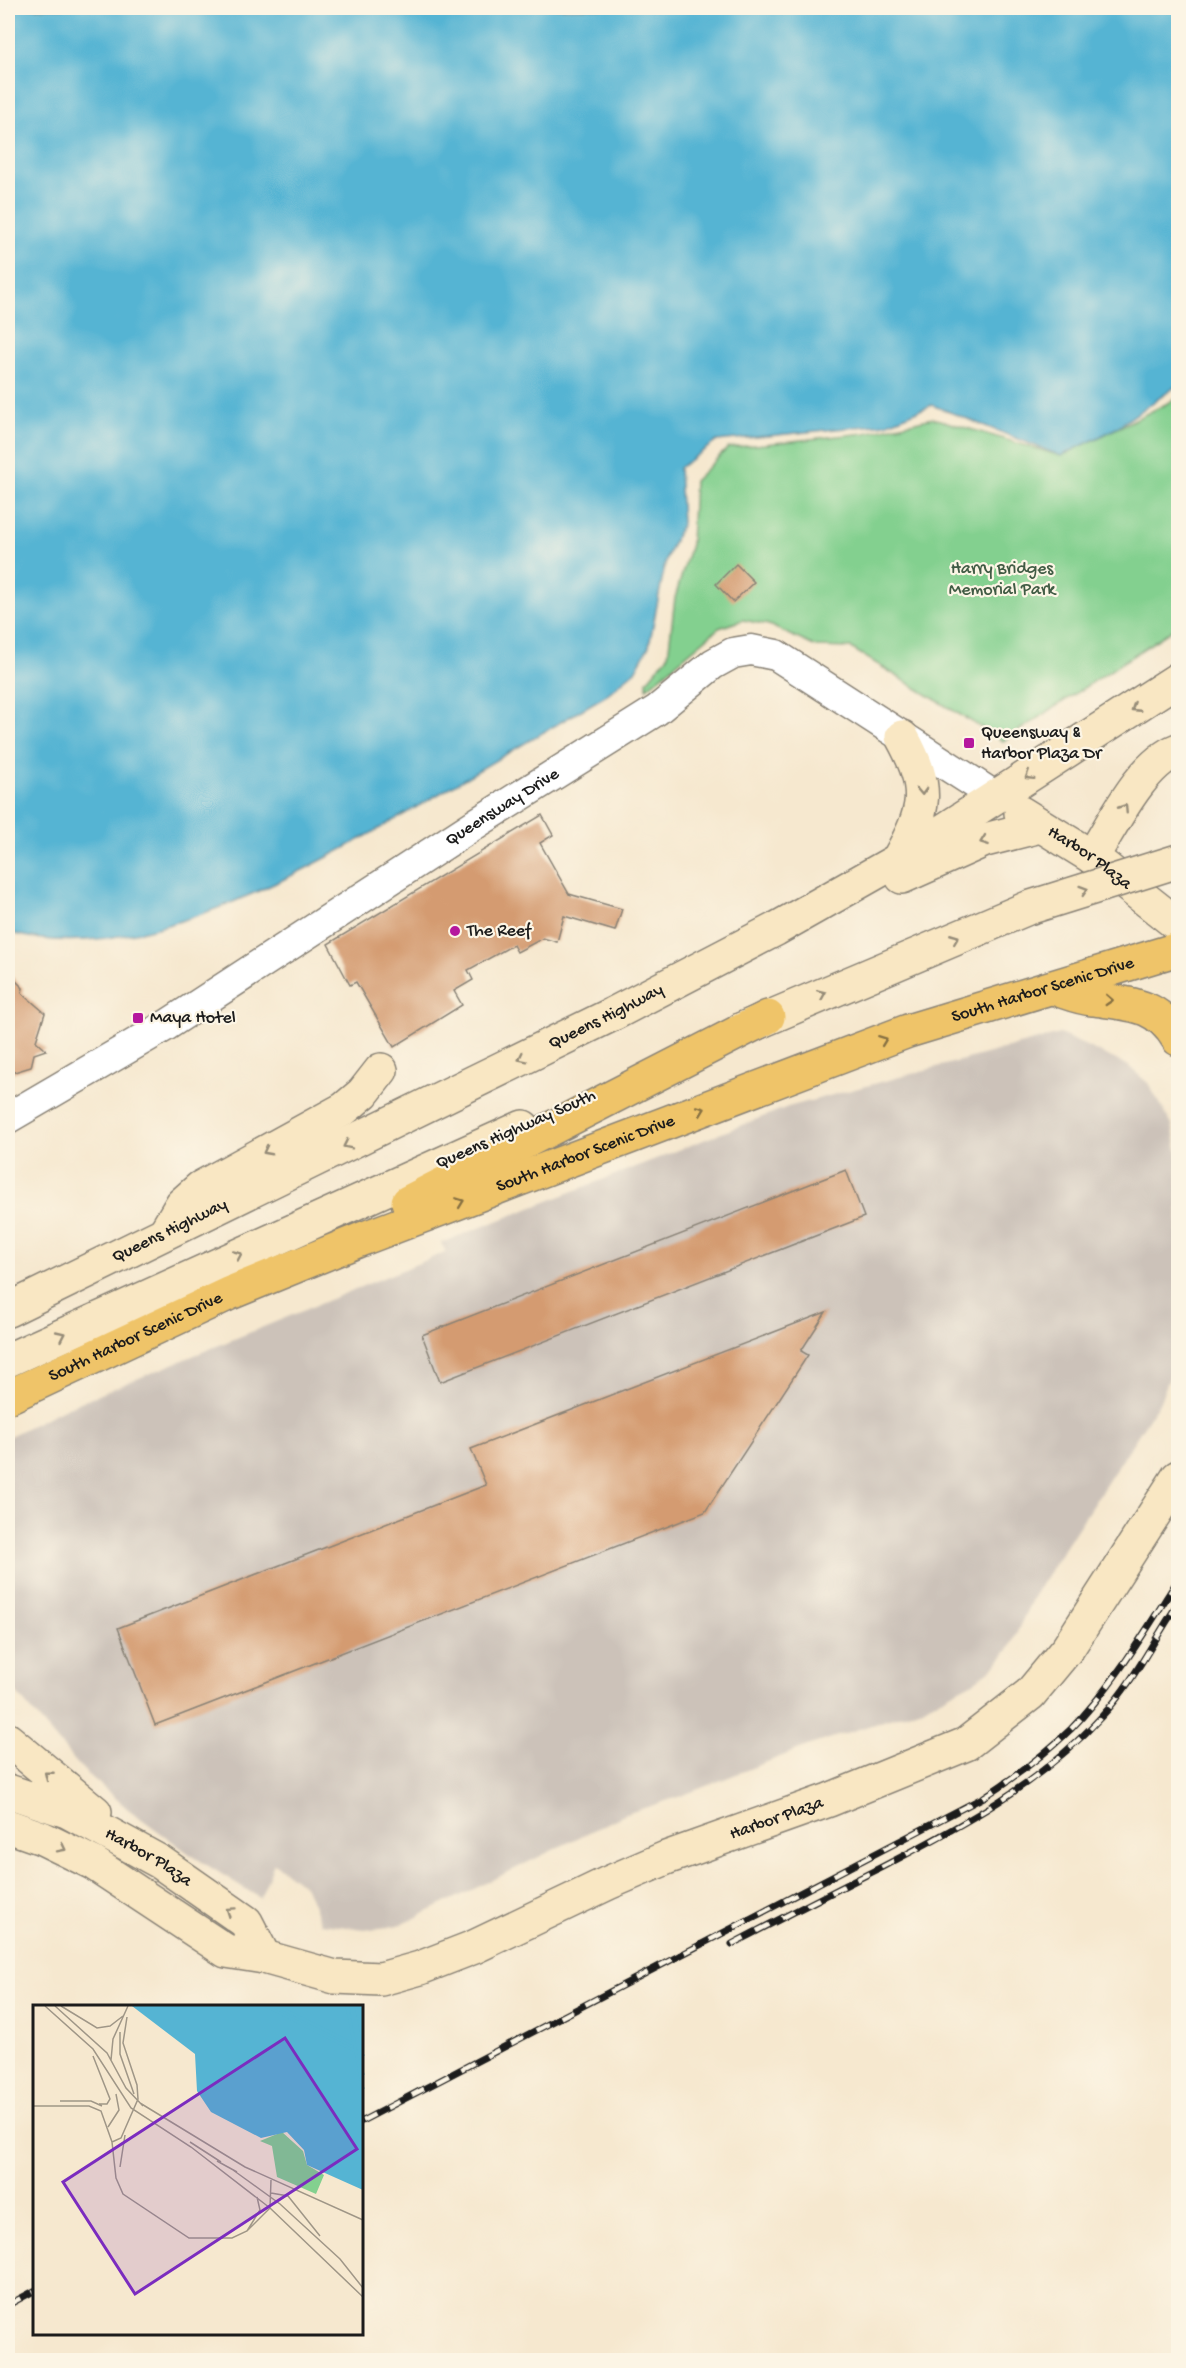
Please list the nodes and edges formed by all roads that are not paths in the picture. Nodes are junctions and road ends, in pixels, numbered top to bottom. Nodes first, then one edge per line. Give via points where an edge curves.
1 (1179, 679) edge
2 (902, 737) junction
3 (1179, 750) edge
4 (996, 797) junction
5 (1040, 826) junction
6 (1092, 857) junction
7 (898, 860) junction
8 (1179, 861) edge
9 (1179, 925) edge
10 (1179, 949) edge
11 (689, 974) junction
12 (1053, 988) junction
13 (768, 1017) junction
14 (1179, 1039) edge
15 (381, 1070) dead end
16 (8, 1119) edge
17 (164, 1234) junction
18 (230, 1293) junction
19 (8, 1310) edge
20 (8, 1360) edge
21 (8, 1397) edge
22 (1179, 1477) edge
23 (8, 1740) edge
24 (8, 1791) edge
25 (8, 1826) edge
26 (160, 1862) junction
27 (264, 1957) junction

1 -> 4 main road, Queens Highway
2 - 4 street, Queensway Drive
2 -> 7 main road via 913,757 923,792 911,835
2 - 16 street, Queensway Drive via 776,655 751,650 733,653 713,664 657,710 480,820 167,1025
6 -> 3 main road via 1144,777 1165,755
4 - 5 main road, Harbor Plaza
4 - 7 main road, Queens Highway
5 - 6 main road, Harbor Plaza
5 -> 11 main road via 985,840
6 - 9 main road, Harbor Plaza
7 - 11 main road, Queens Highway
13 -> 8 main road, Queens Highway South, bridge via 1028,908
10 - 12 highway, South Harbor Scenic Drive
11 -> 17 main road, Queens Highway
12 -> 14 highway via 1077,996 1142,1006 1171,1026
18 -> 12 highway, South Harbor Scenic Drive via 909,1031
13 - 18 highway
20 -> 13 main road, Queens Highway South
15 -> 17 main road via 344,1109 200,1188 182,1204
17 - 19 main road, Queens Highway
18 - 21 highway, South Harbor Scenic Drive
22 - 27 main road, Harbor Plaza via 1068,1648 1030,1694 966,1744 829,1800 666,1858 420,1968 381,1979 335,1977
26 -> 23 main road
24 - 26 main road, Harbor Plaza via 67,1811
25 -> 27 main road, Harbor Plaza via 93,1863 226,1951
27 -> 26 main road, Harbor Plaza via 246,1923

